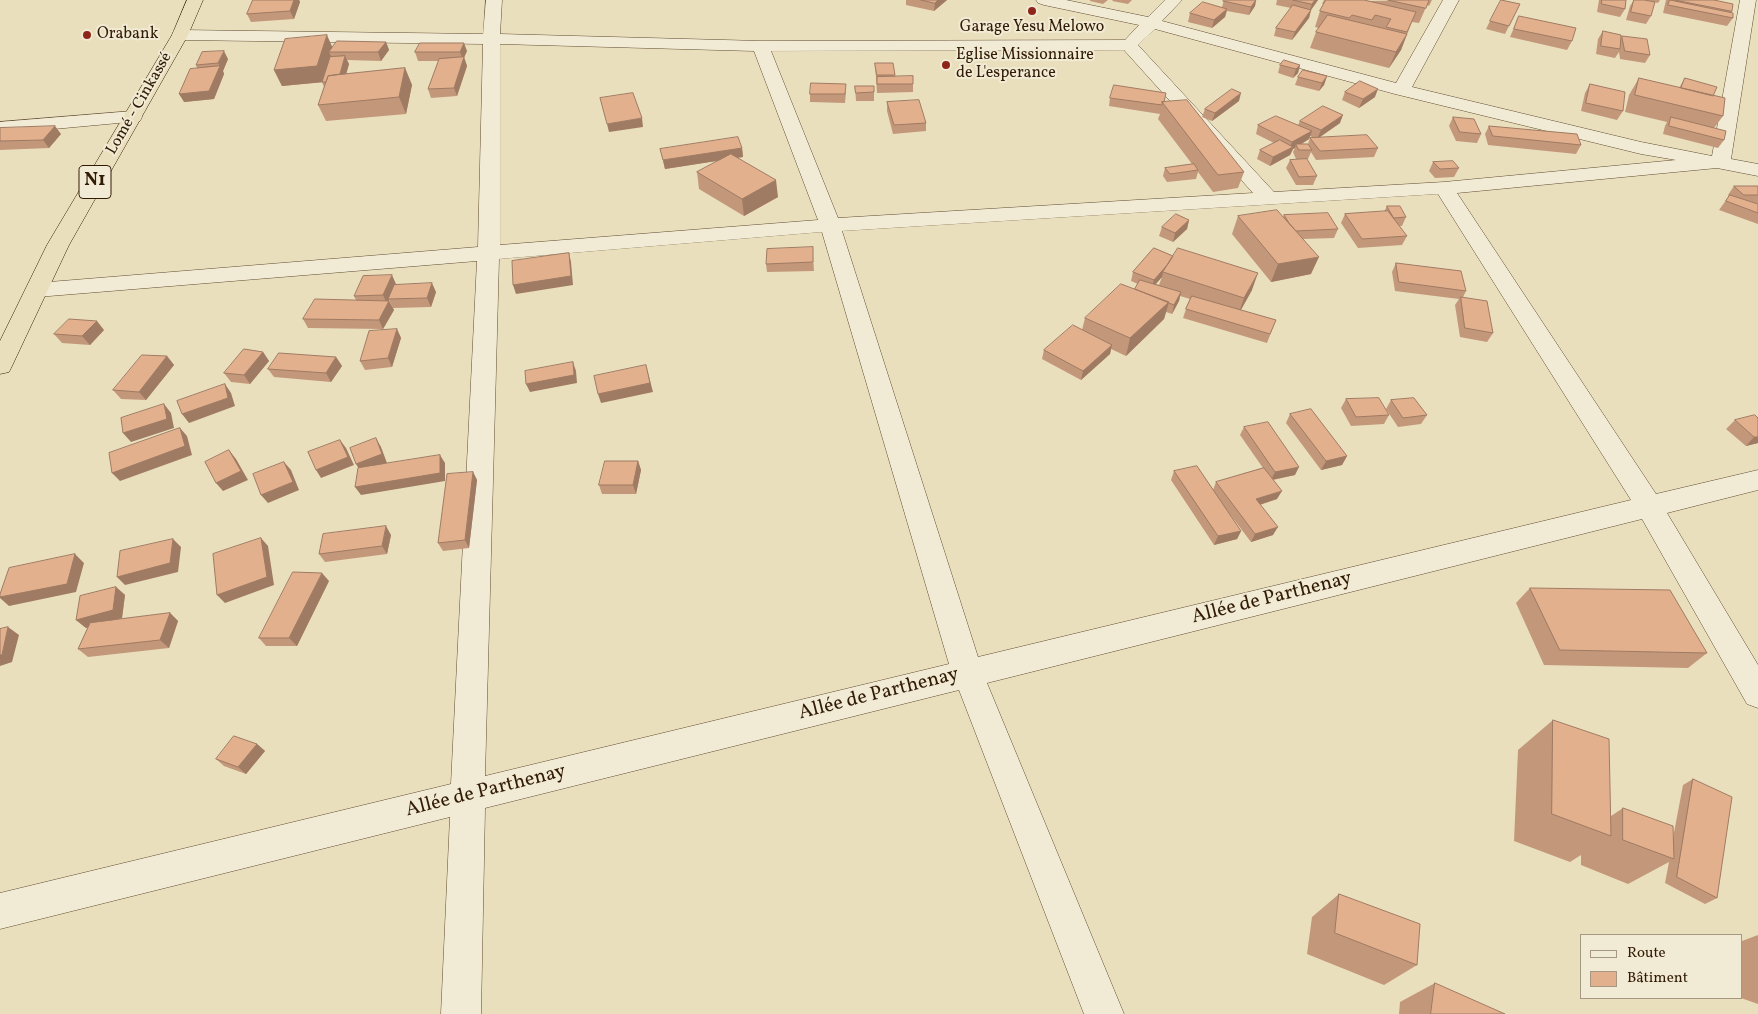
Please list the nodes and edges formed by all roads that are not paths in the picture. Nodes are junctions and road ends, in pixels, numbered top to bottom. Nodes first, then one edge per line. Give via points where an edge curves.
1 (195, 0) edge
2 (494, 0) edge
3 (1044, 0) edge
4 (1174, 0) edge
5 (1451, 0) edge
6 (1748, 0) edge
7 (1152, 23) junction
8 (180, 35) junction
9 (491, 39) junction
10 (1129, 45) junction
11 (761, 46) junction
12 (1401, 90) junction
13 (134, 117) junction
14 (0, 128) edge
15 (1721, 162) junction
16 (1758, 170) edge
17 (1444, 188) junction
18 (1268, 198) junction
19 (830, 225) junction
20 (489, 252) junction
21 (36, 290) junction
22 (0, 366) edge
23 (1758, 480) edge
24 (1649, 506) junction
25 (968, 674) junction
26 (1758, 694) edge
27 (467, 796) junction
28 (0, 912) edge
29 (461, 1014) edge
30 (1104, 1014) edge

1 - 8 highway, Lomé - Cinkassé / N1
2 - 9 street
3 - 7 street
4 - 7 street
5 - 12 street
6 - 15 street
7 - 10 street
7 - 12 street
8 - 9 street
8 - 13 highway, Lomé - Cinkassé / N1
9 - 11 street
9 - 20 street
10 - 11 street
10 - 18 street
11 - 19 street
12 - 15 street via 1641,148
13 - 14 street
13 - 21 highway, Lomé - Cinkassé / N1 via 58,245
15 - 16 street
15 - 17 street
17 - 18 street
17 - 24 street
18 - 19 street
19 - 20 street
19 - 25 street
20 - 21 street
20 - 27 street
21 - 22 highway, Lomé - Cinkassé / N1
23 - 24 street, Allée de Parthenay
24 - 25 street, Allée de Parthenay
24 - 26 street
25 - 27 street, Allée de Parthenay
25 - 30 street
27 - 28 street, Allée de Parthenay
27 - 29 street

